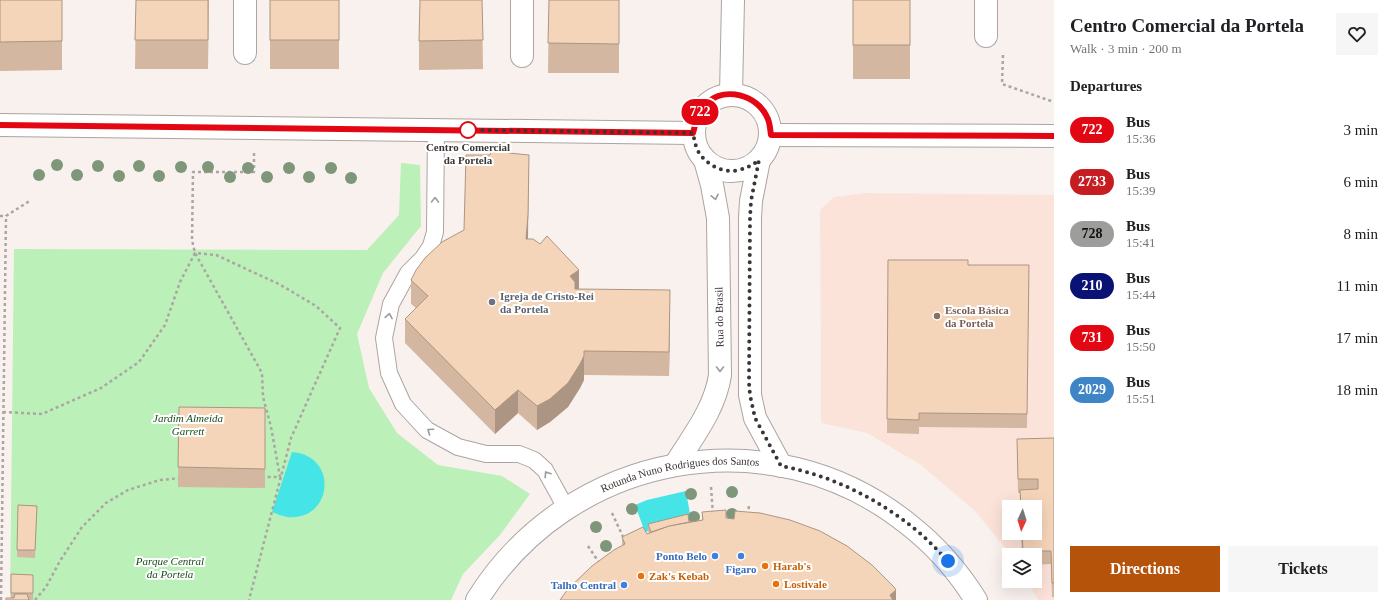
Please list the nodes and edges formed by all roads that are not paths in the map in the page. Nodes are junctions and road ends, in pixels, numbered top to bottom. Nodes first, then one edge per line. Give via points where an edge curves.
1 (245, 0) edge
2 (522, 0) edge
3 (733, 0) edge
4 (986, 0) edge
5 (986, 36) road end
6 (245, 53) dead end
7 (522, 56) dead end
8 (732, 94) junction
9 (0, 125) edge
10 (436, 129) junction
11 (693, 133) junction
12 (771, 135) junction
13 (1054, 136) edge
14 (705, 160) junction
15 (759, 160) junction
16 (675, 465) junction
17 (781, 466) junction
18 (566, 508) junction
19 (477, 600) edge
20 (976, 600) edge

1 - 6 main road
2 - 7 main road
3 - 8 main road
4 - 5 main road
8 - 11 main road via 719,96 707,102 697,116
8 - 12 main road via 745,96 756,102 768,117
9 - 10 main road
10 - 11 main road
18 -> 10 lane via 545,470 534,460 519,454 486,454 458,447 427,430 403,404 389,373 384,338 391,304 408,273 431,246 435,232
11 - 14 main road via 697,149
12 - 13 main road
12 - 15 main road via 768,148
14 - 15 main road via 714,167 726,171 738,171
14 -> 16 main road, Rua do Brasil via 718,218 720,375 710,408
15 - 17 main road via 750,218 750,395 755,418
16 - 17 main road, Rotunda Nuno Rodrigues dos Santos via 729,460
16 - 18 main road, Rotunda Nuno Rodrigues dos Santos via 625,478 593,492
17 - 20 main road, Rotunda Nuno Rodrigues dos Santos via 833,480 865,495 895,514 923,536 948,561
18 - 19 main road, Rotunda Nuno Rodrigues dos Santos via 534,532 509,556

